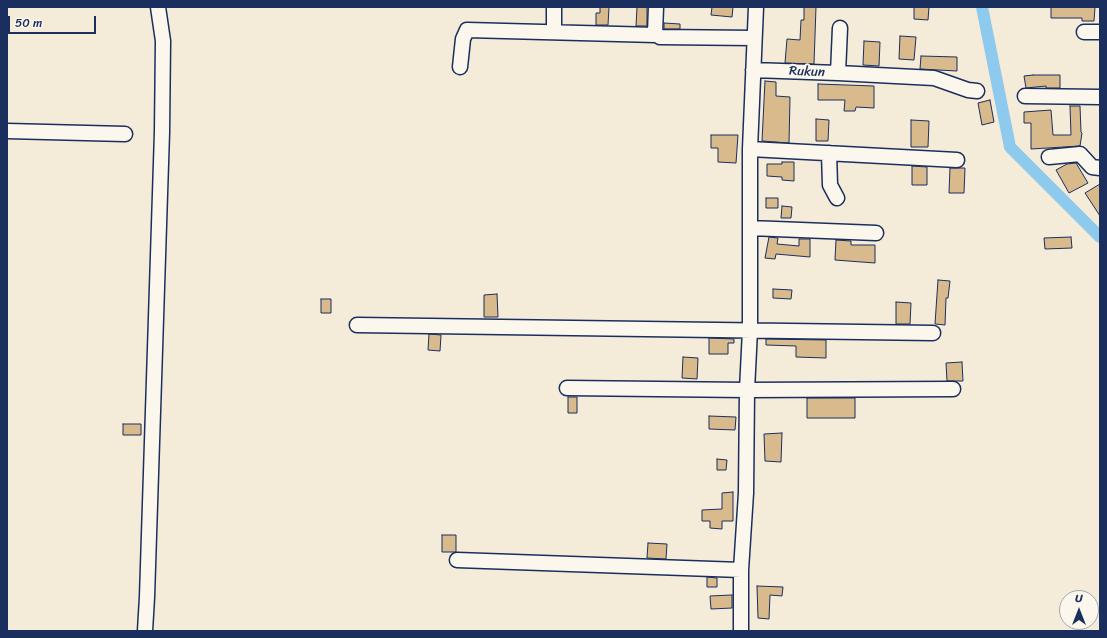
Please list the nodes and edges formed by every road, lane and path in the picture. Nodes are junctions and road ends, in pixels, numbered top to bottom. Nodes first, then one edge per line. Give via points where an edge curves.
1 (158, 7) edge
2 (554, 7) edge
3 (656, 7) edge
4 (756, 7) edge
5 (840, 28) dead end
6 (554, 32) junction
7 (1084, 32) dead end
8 (1100, 32) edge
9 (656, 35) junction
10 (754, 38) junction
11 (460, 68) dead end
12 (754, 70) junction
13 (838, 73) junction
14 (977, 91) dead end
15 (1025, 96) dead end
16 (1100, 97) edge
17 (7, 131) edge
18 (125, 134) dead end
19 (750, 149) junction
20 (829, 153) junction
21 (1049, 157) dead end
22 (957, 160) dead end
23 (1100, 168) edge
24 (837, 198) dead end
25 (750, 228) junction
26 (876, 233) dead end
27 (357, 325) dead end
28 (750, 330) junction
29 (933, 333) dead end
30 (567, 388) dead end
31 (953, 389) dead end
32 (747, 390) junction
33 (457, 560) dead end
34 (741, 570) junction
35 (145, 631) edge
36 (741, 631) edge

1 - 35 street via 163,41 162,132
2 - 6 street
3 - 9 street
4 - 10 street
5 - 13 street, Rukun
6 - 9 street
6 - 11 street via 467,30 463,39
7 - 8 street
9 - 10 street via 668,38
10 - 12 street
12 - 13 street, Rukun
12 - 19 street
13 - 14 street via 934,78
15 - 16 street
17 - 18 street
19 - 20 street
19 - 25 street
20 - 22 street
20 - 24 street via 830,185
21 - 23 street via 1080,154 1092,167
25 - 26 street
25 - 28 street
27 - 28 street
28 - 29 street
28 - 32 street
30 - 32 street
31 - 32 street
32 - 34 street via 746,493
33 - 34 street
34 - 36 street

